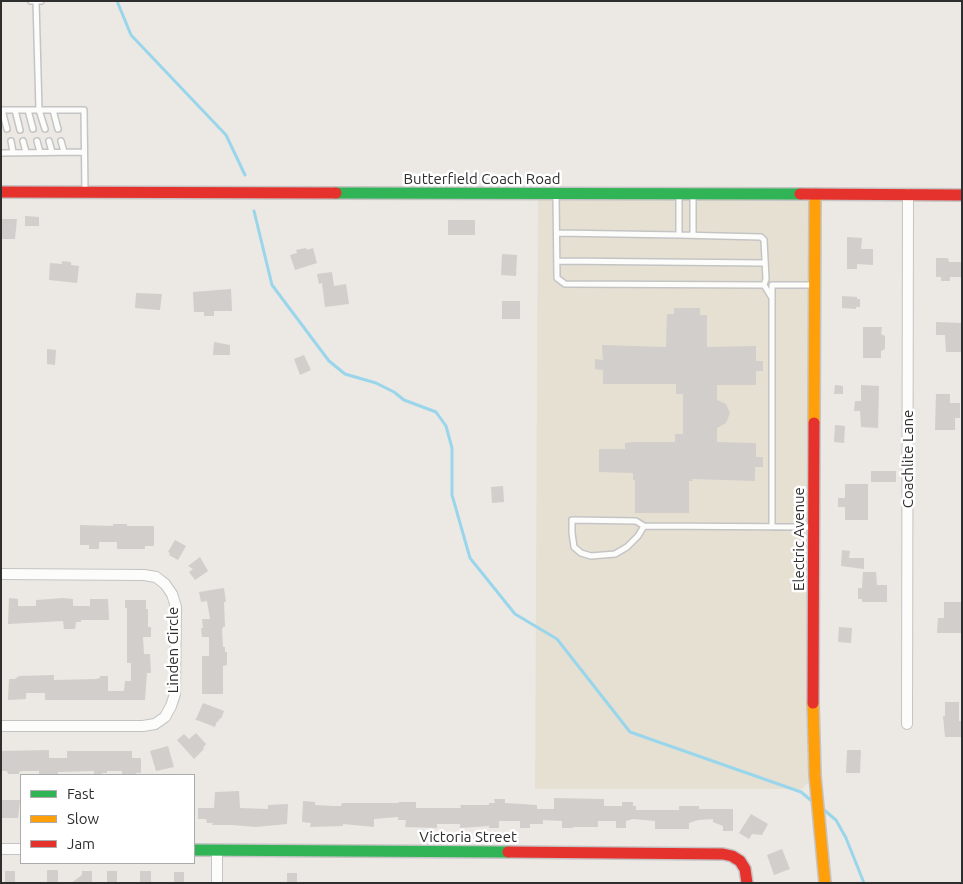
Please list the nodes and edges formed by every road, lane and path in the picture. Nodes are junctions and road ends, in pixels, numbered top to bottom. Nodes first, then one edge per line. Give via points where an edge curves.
1 (31, 1) edge
2 (36, 1) edge
3 (42, 1) edge
4 (2, 110) edge
5 (15, 110) junction
6 (28, 110) junction
7 (40, 110) junction
8 (52, 110) junction
9 (7, 129) dead end
10 (33, 129) dead end
11 (45, 129) dead end
12 (58, 129) dead end
13 (20, 130) dead end
14 (11, 141) dead end
15 (23, 141) dead end
16 (36, 141) dead end
17 (49, 141) dead end
18 (61, 141) dead end
19 (1, 152) edge
20 (14, 152) junction
21 (26, 152) junction
22 (40, 152) junction
23 (52, 152) junction
24 (64, 152) junction
25 (83, 152) junction
26 (1, 192) edge
27 (85, 192) junction
28 (556, 194) junction
29 (679, 194) junction
30 (693, 194) junction
31 (815, 194) junction
32 (908, 194) junction
33 (962, 195) edge
34 (557, 233) junction
35 (679, 235) junction
36 (693, 235) junction
37 (557, 261) junction
38 (765, 263) junction
39 (764, 285) junction
40 (815, 285) junction
41 (772, 298) junction
42 (644, 526) junction
43 (814, 527) junction
44 (772, 528) junction
45 (1, 574) edge
46 (907, 724) dead end
47 (1, 726) edge
48 (1, 849) edge
49 (20, 849) edge
50 (195, 850) edge
51 (217, 851) junction
52 (217, 883) edge
53 (748, 883) edge
54 (825, 883) edge

1 - 2 lane
2 - 3 lane
2 - 7 lane
4 - 5 lane
4 - 9 lane
5 - 6 lane
5 - 13 lane
6 - 7 lane
6 - 10 lane
7 - 8 lane
7 - 11 lane
8 - 12 lane
8 - 25 lane via 84,110
14 - 20 lane
15 - 21 lane
16 - 22 lane
17 - 23 lane
18 - 24 lane
19 - 20 lane
20 - 21 lane
21 - 22 lane
22 - 23 lane
23 - 24 lane
24 - 25 lane
25 - 27 lane
26 - 27 street, Butterfield Coach Road
27 - 28 street, Butterfield Coach Road
28 - 29 street, Butterfield Coach Road
28 - 34 lane
29 - 30 street, Butterfield Coach Road
29 - 35 lane
30 - 31 street, Butterfield Coach Road
30 - 36 lane
31 - 32 street, Butterfield Coach Road
31 - 40 street, Electric Avenue
32 - 33 street, Butterfield Coach Road
32 - 46 street, Coachlite Lane
34 - 35 lane
34 - 37 lane
35 - 36 lane
36 - 38 lane via 761,237 764,240
37 - 38 lane
37 - 39 lane via 557,278 565,284
38 - 39 lane
39 - 41 lane
40 - 41 lane via 772,285
40 - 43 street, Electric Avenue
41 - 44 lane
42 - 42 lane via 636,521 572,520 574,546 591,556 616,554 627,547
42 - 44 lane
43 - 44 lane
43 - 54 street, Electric Avenue via 813,736
45 - 47 street, Linden Circle via 144,575 165,584 176,607 175,694 165,717 143,726
48 - 49 street
50 - 51 street, Victoria Street
51 - 52 street
51 - 53 street, Victoria Street via 723,854 740,861

